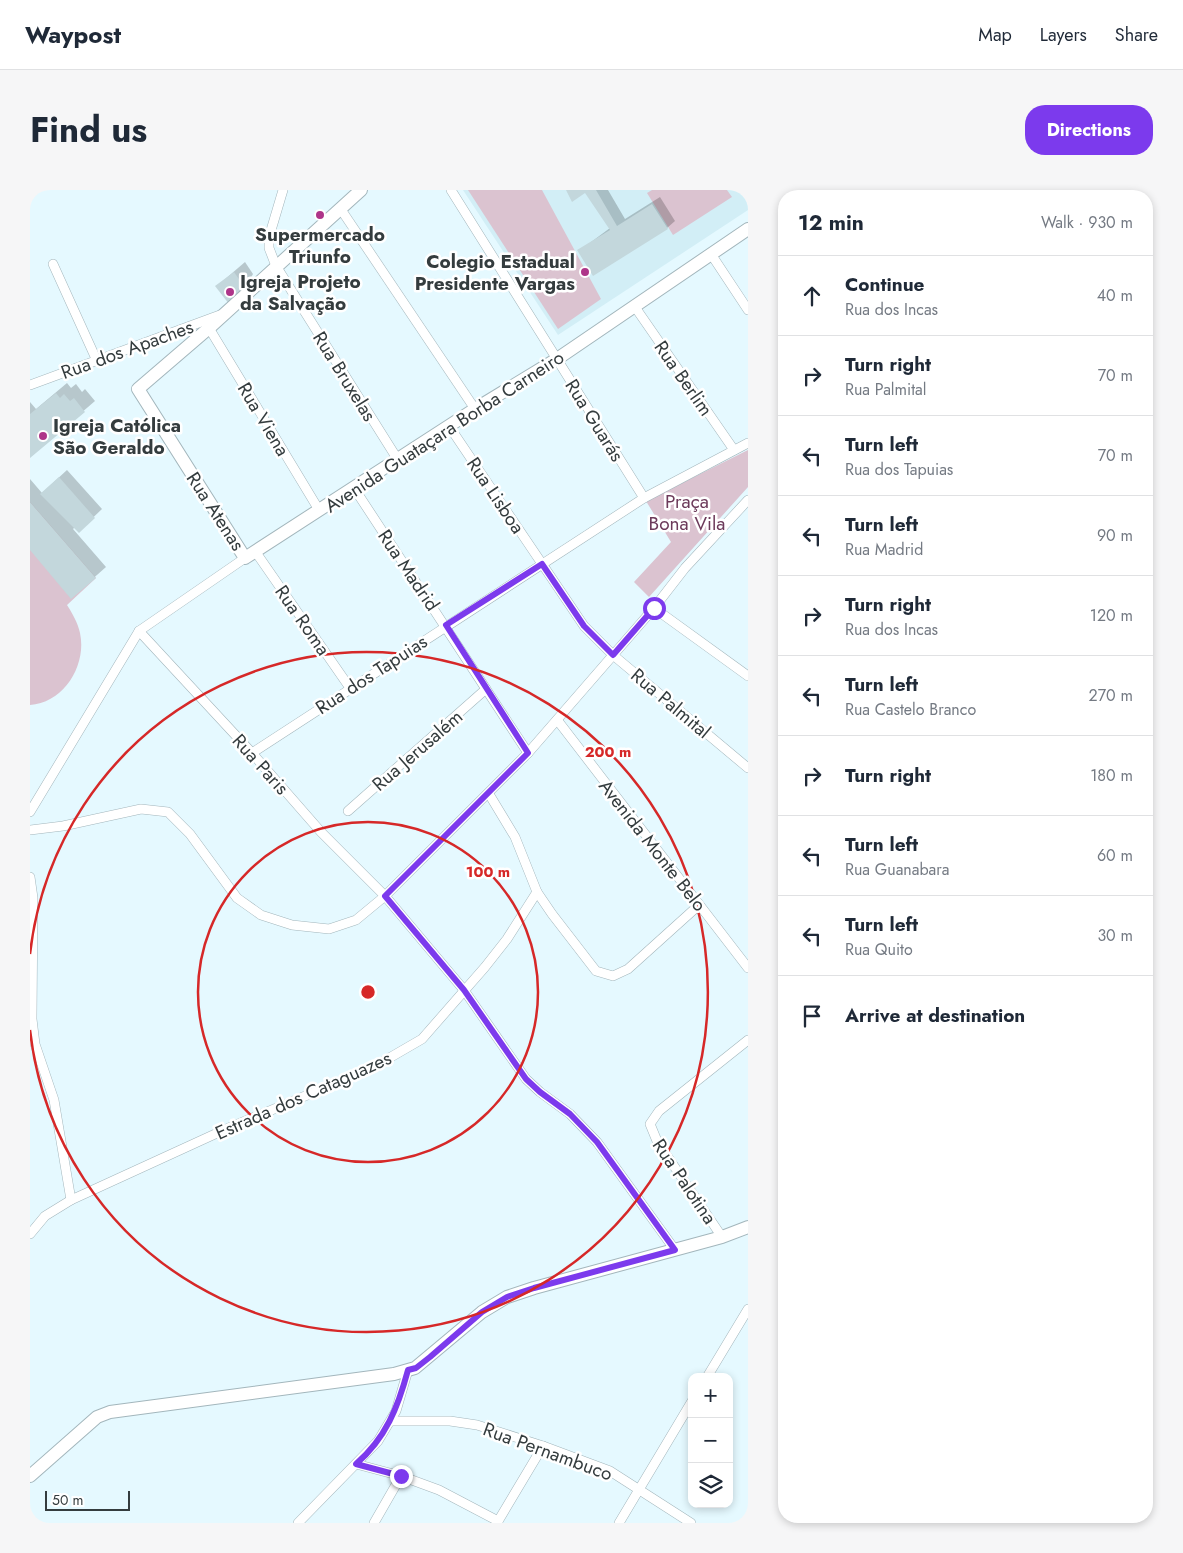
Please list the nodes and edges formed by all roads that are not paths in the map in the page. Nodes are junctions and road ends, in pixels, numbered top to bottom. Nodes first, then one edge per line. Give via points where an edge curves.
1 (283, 190) edge
2 (361, 190) edge
3 (452, 190) edge
4 (340, 208) junction
5 (748, 229) edge
6 (711, 254) junction
7 (53, 264) dead end
8 (276, 266) junction
9 (635, 306) junction
10 (748, 310) edge
11 (225, 314) junction
12 (209, 328) junction
13 (556, 359) junction
14 (97, 361) junction
15 (30, 385) edge
16 (475, 409) junction
17 (449, 426) junction
18 (748, 443) edge
19 (734, 450) junction
20 (398, 460) junction
21 (354, 488) junction
22 (644, 498) junction
23 (748, 500) edge
24 (319, 510) junction
25 (250, 554) junction
26 (542, 564) junction
27 (654, 608) junction
28 (446, 625) junction
29 (139, 631) junction
30 (613, 655) junction
31 (748, 676) edge
32 (350, 688) junction
33 (486, 689) junction
34 (558, 721) junction
35 (252, 753) junction
36 (528, 753) junction
37 (748, 768) edge
38 (489, 794) junction
39 (32, 802) edge
40 (348, 811) dead end
41 (30, 812) edge
42 (30, 830) edge
43 (30, 877) edge
44 (537, 892) junction
45 (385, 896) junction
46 (699, 905) junction
47 (748, 968) edge
48 (464, 990) junction
49 (748, 1040) edge
50 (71, 1200) junction
51 (748, 1227) edge
52 (30, 1234) edge
53 (722, 1237) junction
54 (675, 1250) junction
55 (748, 1309) edge
56 (408, 1370) junction
57 (709, 1373) edge
58 (688, 1408) edge
59 (391, 1421) junction
60 (543, 1446) junction
61 (356, 1464) junction
62 (30, 1476) edge
63 (401, 1476) junction
64 (639, 1488) junction
65 (497, 1522) edge
66 (298, 1523) edge
67 (374, 1523) edge
68 (619, 1523) edge
69 (691, 1523) edge

1 - 8 street, Rua Bruxelas via 270,237 269,248
2 - 4 street
3 - 13 street, Rua Guarás
4 - 8 street
4 - 16 street
5 - 6 street, Avenida Guataçara Borba Carneiro
6 - 9 street, Avenida Guataçara Borba Carneiro
6 - 10 street
7 - 14 street
8 - 11 street
8 - 20 street, Rua Bruxelas
9 - 13 street, Avenida Guataçara Borba Carneiro
9 - 19 street, Rua Berlim
11 - 12 street
11 - 14 street, Rua dos Apaches
12 - 24 street, Rua Viena
12 - 25 street, Rua Atenas via 138,389
13 - 16 street, Avenida Guataçara Borba Carneiro
13 - 22 street, Rua Guarás
14 - 15 street, Rua dos Apaches
16 - 17 street, Avenida Guataçara Borba Carneiro
17 - 20 street, Avenida Guataçara Borba Carneiro
17 - 26 street, Rua Lisboa
18 - 19 street, Rua dos Tapuias
19 - 22 street, Rua dos Tapuias
20 - 21 street, Avenida Guataçara Borba Carneiro
21 - 24 street, Avenida Guataçara Borba Carneiro
21 - 28 street, Rua Madrid
22 - 26 street, Rua dos Tapuias
23 - 27 street via 685,568
24 - 25 street, Avenida Guataçara Borba Carneiro
25 - 29 street, Avenida Guataçara Borba Carneiro
25 - 32 street, Rua Roma
26 - 28 street, Rua dos Tapuias
26 - 30 street, Rua Palmital via 584,626
27 - 30 street
27 - 31 street
28 - 32 street, Rua dos Tapuias
28 - 33 street, Rua Madrid
29 - 35 street, Rua Paris
29 - 39 street
30 - 34 street
30 - 37 street, Rua Palmital
32 - 35 street, Rua dos Tapuias
33 - 36 street, Rua Madrid
33 - 40 street, Rua Jerusalém
34 - 36 street
34 - 46 street, Avenida Monte Belo
35 - 45 street, Rua Paris via 321,832
36 - 38 street
38 - 44 street via 515,837
38 - 45 street
39 - 41 street
42 - 45 street via 140,809 168,812 190,834 237,898 261,915 292,925 329,929 356,920
43 - 50 street via 35,1044 54,1100
44 - 46 street via 596,971 605,976 628,969
44 - 48 street, Estrada dos Cataguazes via 507,939
45 - 48 street, Rua Paris
46 - 47 street, Avenida Monte Belo
48 - 50 street, Estrada dos Cataguazes via 422,1039 372,1068 226,1129
48 - 54 street, Rua Paris via 526,1079 570,1114 597,1142
49 - 53 street, Rua Palotina via 659,1111 650,1124 657,1141
50 - 52 street, Estrada dos Cataguazes via 45,1216
51 - 53 street
53 - 54 street
54 - 56 street via 507,1297 482,1312 416,1368
55 - 57 street
56 - 59 street
56 - 62 street via 110,1412 97,1417
58 - 64 street
59 - 60 street, Rua Pernambuco via 450,1421 477,1425
59 - 61 street via 378,1441
60 - 64 street, Rua Pernambuco via 591,1462
60 - 65 street
61 - 63 street
61 - 66 street
63 - 65 street via 439,1490
63 - 67 street
64 - 68 street
64 - 69 street, Rua Pernambuco

